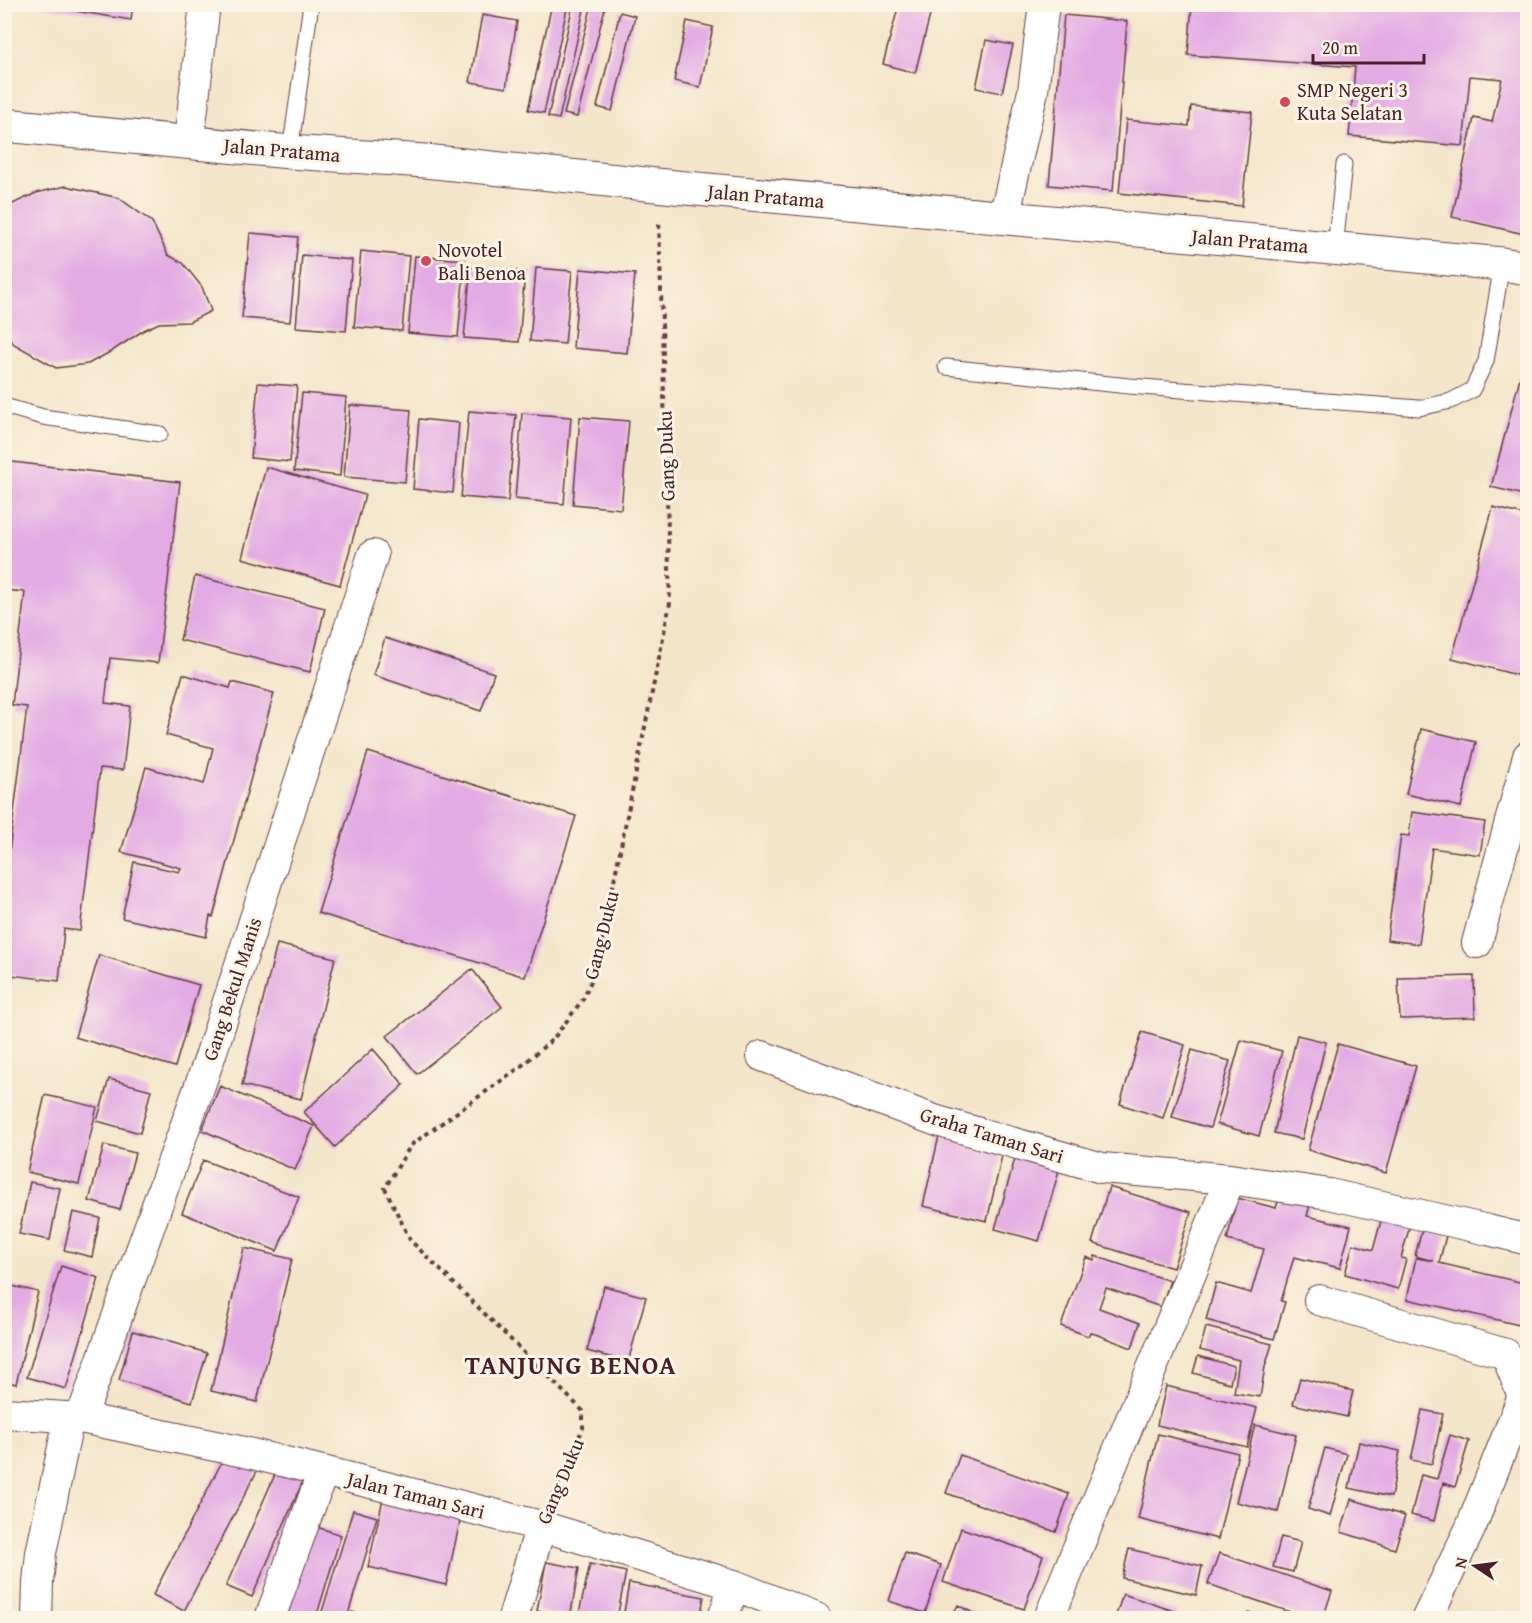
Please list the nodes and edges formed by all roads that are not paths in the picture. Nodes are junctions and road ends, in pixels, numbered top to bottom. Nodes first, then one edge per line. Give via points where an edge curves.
1 (205, 4) edge
2 (311, 4) edge
3 (1044, 4) edge
4 (4, 125) edge
5 (189, 142) junction
6 (290, 152) junction
7 (1344, 164) dead end
8 (1004, 218) junction
9 (1335, 248) junction
10 (1515, 266) edge
11 (946, 367) dead end
12 (4, 406) edge
13 (160, 434) dead end
14 (373, 555) dead end
15 (1527, 756) edge
16 (1478, 943) dead end
17 (762, 1056) dead end
18 (1230, 1179) junction
19 (1527, 1240) edge
20 (1319, 1300) dead end
21 (4, 1413) edge
22 (75, 1418) junction
23 (323, 1471) junction
24 (541, 1527) junction
25 (734, 1585) junction
26 (38, 1618) edge
27 (270, 1618) edge
28 (513, 1618) edge
29 (723, 1618) edge
30 (816, 1618) edge
31 (1048, 1618) edge
32 (1427, 1618) edge

1 - 5 street
2 - 6 lane
3 - 8 street via 1033,91
4 - 5 street, Jalan Pratama
5 - 6 street, Jalan Pratama
6 - 8 street, Jalan Pratama via 425,161
7 - 9 lane
8 - 9 street, Jalan Pratama
9 - 10 street, Jalan Pratama
10 - 11 lane via 1486,361 1472,390 1451,401 1419,408 1129,386
12 - 13 lane via 43,417
14 - 22 street, Gang Bekul Manis via 209,1060
15 - 16 street
17 - 18 street, Graha Taman Sari via 938,1121 1102,1168
18 - 19 street, Graha Taman Sari via 1329,1194
18 - 31 street
20 - 32 street via 1506,1354 1523,1395 1471,1527
21 - 22 street, Jalan Taman Sari
22 - 23 street, Jalan Taman Sari
22 - 26 street, Gang Bekul Manis via 41,1553
23 - 24 street, Jalan Taman Sari
23 - 27 street
24 - 25 street, Jalan Taman Sari
24 - 28 street, Gang Duku
25 - 29 street
25 - 30 street, Jalan Taman Sari

